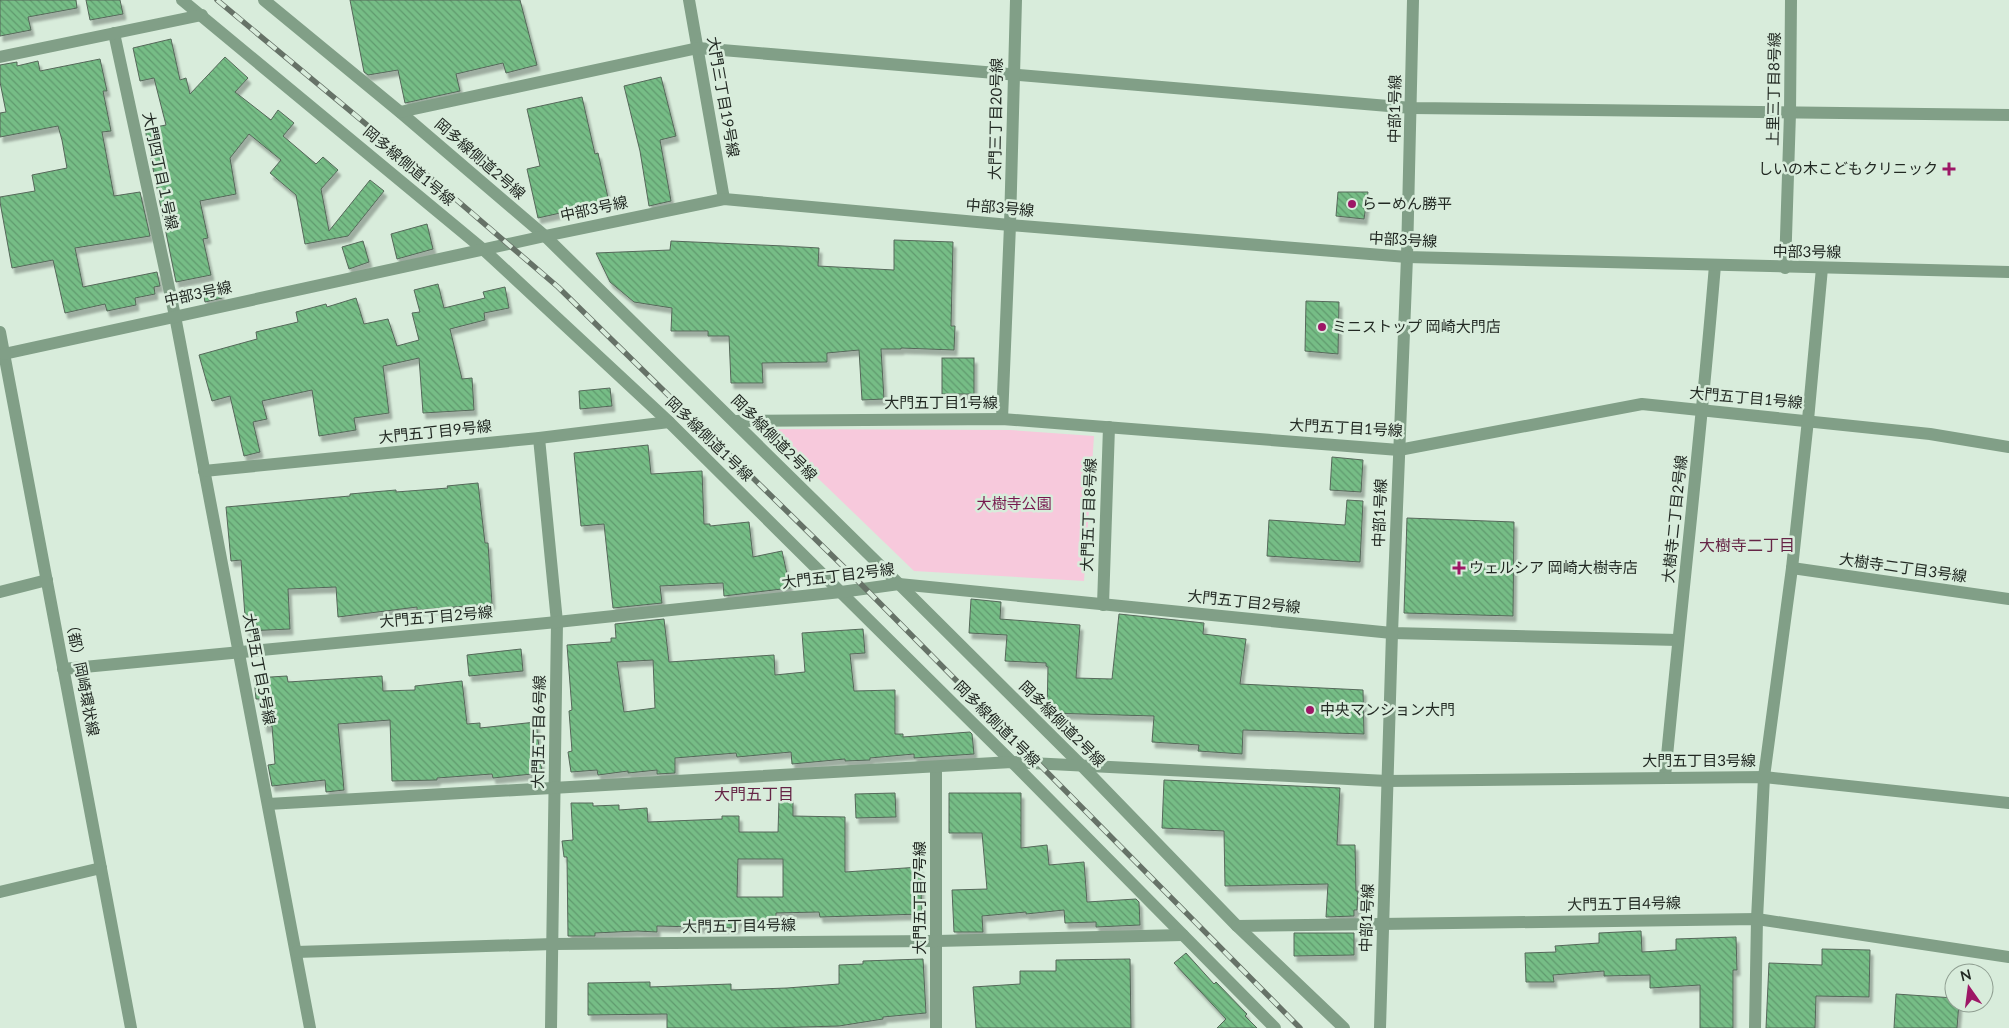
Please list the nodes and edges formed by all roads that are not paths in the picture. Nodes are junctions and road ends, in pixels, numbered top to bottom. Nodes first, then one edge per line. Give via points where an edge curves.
1 (182, 0) edge
2 (264, 0) edge
3 (689, 0) edge
4 (1016, 0) edge
5 (1413, 0) edge
6 (1791, 0) edge
7 (202, 15) junction
8 (114, 33) junction
9 (698, 48) junction
10 (0, 57) edge
11 (1014, 74) junction
12 (1412, 108) junction
13 (400, 112) junction
14 (1790, 113) junction
15 (2009, 115) edge
16 (724, 199) junction
17 (1010, 225) junction
18 (545, 236) junction
19 (484, 250) junction
20 (1408, 257) junction
21 (1715, 265) junction
22 (1785, 268) junction
23 (1822, 268) junction
24 (2009, 272) edge
25 (175, 316) junction
26 (0, 332) edge
27 (2, 355) edge
28 (1703, 410) junction
29 (1002, 418) junction
30 (1808, 420) junction
31 (734, 421) junction
32 (669, 422) junction
33 (1109, 427) junction
34 (539, 438) junction
35 (2009, 447) edge
36 (1400, 450) junction
37 (204, 471) junction
38 (1792, 568) junction
39 (47, 580) junction
40 (899, 584) junction
41 (0, 592) edge
42 (841, 592) junction
43 (2009, 599) edge
44 (1103, 605) junction
45 (557, 622) junction
46 (1392, 633) junction
47 (1678, 640) junction
48 (238, 652) junction
49 (63, 669) junction
50 (1012, 762) junction
51 (1081, 765) junction
52 (936, 767) junction
53 (1665, 777) junction
54 (1764, 777) junction
55 (1387, 781) junction
56 (554, 788) junction
57 (2009, 803) edge
58 (268, 804) junction
59 (101, 868) junction
60 (0, 892) edge
61 (1757, 919) junction
62 (1383, 924) junction
63 (1237, 926) junction
64 (1183, 935) junction
65 (937, 941) junction
66 (553, 944) junction
67 (296, 952) junction
68 (2009, 957) edge
69 (131, 1028) edge
70 (310, 1028) edge
71 (551, 1028) edge
72 (936, 1028) edge
73 (1275, 1028) edge
74 (1344, 1028) edge
75 (1380, 1028) edge
76 (1755, 1028) edge

1 - 7 street, 岡多線側道1号線
2 - 13 street, 岡多線側道2号線
3 - 9 street, 大門三丁目19号線
4 - 11 street, 大門三丁目20号線
5 - 12 street, 中部1号線
6 - 14 street, 上里三丁目8号線
7 - 8 street
7 - 19 street, 岡多線側道1号線
8 - 10 street
8 - 25 street, 大門四丁目１号線
9 - 11 street
9 - 13 street
9 - 16 street, 大門三丁目19号線
11 - 12 street
11 - 17 street, 大門三丁目20号線
12 - 14 street
12 - 20 street, 中部1号線
13 - 18 street, 岡多線側道2号線
14 - 15 street
14 - 22 street, 上里三丁目8号線
16 - 17 street, 中部3号線
16 - 18 street, 中部3号線
17 - 20 street, 中部3号線
17 - 29 street, 大門三丁目20号線
18 - 19 street, 中部3号線
18 - 31 street, 岡多線側道2号線
19 - 25 street, 中部3号線
19 - 32 street, 岡多線側道1号線
20 - 21 street, 中部3号線
20 - 36 street, 中部1号線
21 - 22 street, 中部3号線
21 - 28 street, 大樹寺二丁目2号線
22 - 23 street, 中部3号線
23 - 24 street, 中部3号線
23 - 30 street
25 - 27 street, 中部3号線
25 - 37 street, 大門五丁目5号線
26 - 27 street, （都）岡崎環状線
27 - 39 street, （都）岡崎環状線
28 - 30 street, 大門五丁目1号線
28 - 36 street, 大門五丁目1号線 via 1642,404
28 - 47 street, 大樹寺二丁目2号線
29 - 31 street, 大門五丁目1号線
29 - 33 street, 大門五丁目1号線
30 - 35 street, 大門五丁目1号線
30 - 38 street
31 - 40 street, 岡多線側道2号線
32 - 34 street, 大門五丁目9号線
32 - 42 street, 岡多線側道1号線
33 - 36 street, 大門五丁目1号線
33 - 44 street, 大門五丁目8号線
34 - 37 street, 大門五丁目9号線
34 - 45 street, 大門五丁目6号線
36 - 46 street, 中部1号線
37 - 48 street, 大門五丁目5号線
38 - 43 street, 大樹寺二丁目3号線
38 - 54 street
39 - 41 street
39 - 49 street, （都）岡崎環状線
40 - 42 street, 大門五丁目2号線
40 - 44 street, 大門五丁目2号線
40 - 51 street, 岡多線側道2号線
42 - 45 street, 大門五丁目2号線
42 - 50 street, 岡多線側道1号線
44 - 46 street, 大門五丁目2号線
45 - 48 street, 大門五丁目2号線
45 - 56 street, 大門五丁目6号線
46 - 47 street, 大門五丁目2号線
46 - 55 street, 中部1号線
47 - 53 street, 大樹寺二丁目2号線
48 - 49 street, 大門五丁目2号線
48 - 58 street, 大門五丁目5号線
49 - 59 street, （都）岡崎環状線
50 - 51 street, 大門五丁目3号線
50 - 52 street, 大門五丁目3号線
50 - 64 street, 岡多線側道1号線
51 - 55 street, 大門五丁目3号線
51 - 63 street, 岡多線側道2号線
52 - 56 street, 大門五丁目3号線
52 - 65 street, 大門五丁目7号線
53 - 54 street, 大門五丁目3号線
53 - 55 street, 大門五丁目3号線
54 - 57 street, 大門五丁目3号線
54 - 61 street
55 - 62 street, 中部1号線
56 - 58 street, 大門五丁目3号線
56 - 66 street, 大門五丁目6号線
58 - 67 street, 大門五丁目5号線
59 - 60 street
59 - 69 street, （都）岡崎環状線
61 - 62 street, 大門五丁目4号線
61 - 68 street, 大門五丁目4号線
61 - 76 street
62 - 63 street, 大門五丁目4号線
62 - 75 street, 中部1号線
63 - 74 street, 岡多線側道2号線
64 - 65 street, 大門五丁目4号線
64 - 73 street, 岡多線側道1号線
65 - 66 street, 大門五丁目4号線
65 - 72 street, 大門五丁目7号線
66 - 67 street, 大門五丁目4号線
66 - 71 street, 大門五丁目6号線
67 - 70 street, 大門五丁目5号線

